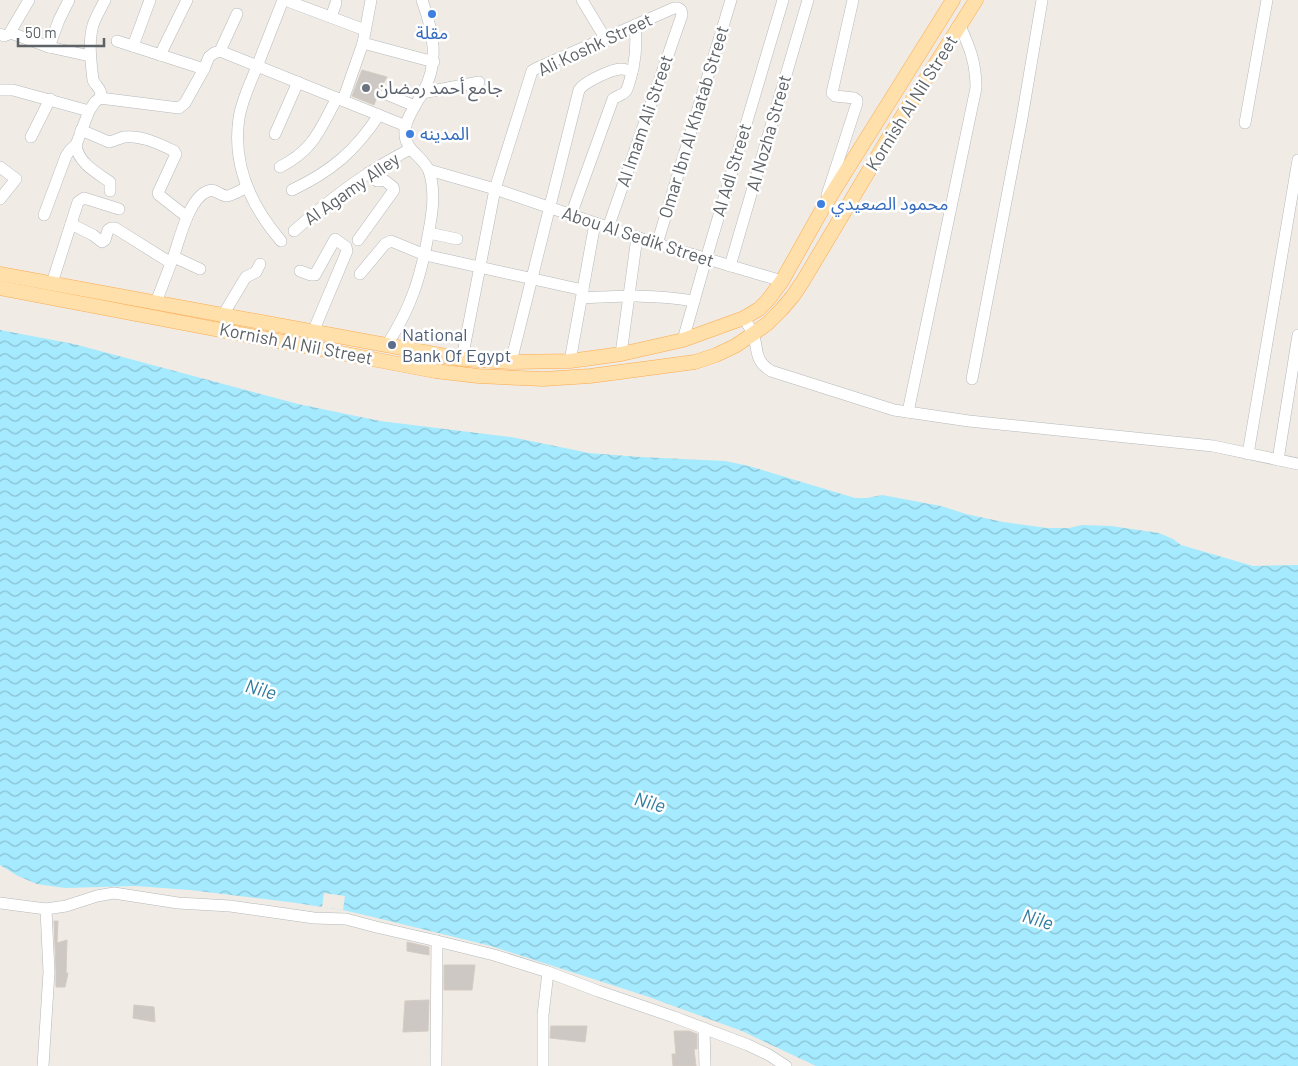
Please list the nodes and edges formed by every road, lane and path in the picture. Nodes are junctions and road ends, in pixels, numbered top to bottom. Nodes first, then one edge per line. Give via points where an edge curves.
1 (69, 0) edge
2 (105, 0) edge
3 (150, 0) edge
4 (187, 0) edge
5 (284, 0) edge
6 (371, 0) edge
7 (422, 0) edge
8 (731, 0) edge
9 (783, 0) edge
10 (808, 0) edge
11 (853, 0) edge
12 (952, 0) edge
13 (976, 0) edge
14 (1042, 0) edge
15 (1267, 0) edge
16 (24, 1) edge
17 (585, 1) edge
18 (336, 3) dead end
19 (237, 14) dead end
20 (682, 15) joint
21 (331, 17) junction
22 (635, 25) junction
23 (960, 26) junction
24 (366, 30) junction
25 (5, 34) edge
26 (604, 38) junction
27 (118, 41) dead end
28 (363, 42) junction
29 (133, 46) junction
30 (49, 47) junction
31 (220, 52) junction
32 (160, 55) junction
33 (90, 56) junction
34 (434, 62) junction
35 (257, 65) junction
36 (204, 69) junction
37 (632, 72) junction
38 (298, 82) junction
39 (479, 82) dead end
40 (0, 90) edge
41 (422, 93) junction
42 (386, 94) dead end
43 (100, 98) junction
44 (340, 99) junction
45 (50, 100) junction
46 (415, 106) junction
47 (89, 110) junction
48 (379, 115) junction
49 (1246, 123) dead end
50 (406, 126) junction
51 (81, 130) junction
52 (275, 134) dead end
53 (31, 136) dead end
54 (76, 145) junction
55 (410, 149) junction
56 (1298, 160) edge
57 (0, 167) edge
58 (280, 167) dead end
59 (429, 170) junction
60 (368, 173) junction
61 (247, 187) junction
62 (496, 189) junction
63 (292, 190) dead end
64 (110, 191) dead end
65 (0, 199) edge
66 (549, 208) junction
67 (823, 208) junction
68 (119, 209) dead end
69 (44, 214) dead end
70 (571, 215) junction
71 (187, 217) junction
72 (595, 223) junction
73 (71, 224) junction
74 (608, 228) junction
75 (294, 231) dead end
76 (429, 233) junction
77 (637, 237) junction
78 (458, 239) dead end
79 (358, 240) dead end
80 (281, 241) dead end
81 (657, 244) junction
82 (425, 256) junction
83 (706, 259) junction
84 (172, 260) junction
85 (260, 264) dead end
86 (730, 266) junction
87 (480, 268) junction
88 (200, 269) dead end
89 (300, 271) dead end
90 (0, 274) edge
91 (360, 274) dead end
92 (531, 279) junction
93 (782, 281) junction
94 (52, 283) junction
95 (0, 288) edge
96 (583, 294) junction
97 (629, 296) junction
98 (694, 301) junction
99 (156, 302) junction
100 (224, 315) junction
101 (744, 318) junction
102 (313, 332) junction
103 (753, 334) junction
104 (1298, 336) edge
105 (683, 340) junction
106 (387, 345) junction
107 (621, 354) junction
108 (462, 359) junction
109 (570, 361) junction
110 (511, 362) junction
111 (972, 379) dead end
112 (908, 412) junction
113 (1248, 454) junction
114 (1278, 460) junction
115 (1298, 464) edge
116 (0, 903) edge
117 (46, 909) junction
118 (437, 941) junction
119 (548, 972) junction
120 (704, 1028) junction
121 (43, 1066) edge
122 (436, 1066) edge
123 (543, 1066) edge
124 (705, 1066) edge
125 (786, 1066) edge

1 - 30 street
2 - 33 street via 93,24
3 - 29 street
4 - 32 street
5 - 21 street
5 - 35 street
6 - 24 street
7 - 34 street via 431,30
8 - 81 street, Omar Ibn Al Khatab Street
9 - 83 street, Al Adl Street
10 - 86 street, Al Nozha Street
11 - 67 street via 832,93 854,98 857,103
12 - 67 main road, Kornish Al Nil Street
13 - 23 main road, Kornish Al Nil Street
14 - 111 street
15 - 49 street
16 - 25 street
17 - 26 street
18 - 21 street
19 - 31 street
20 - 22 street, Ali Koshk Street via 681,10 674,8
20 - 74 street, Al Imam Ali Street
21 - 24 street
22 - 26 street, Ali Koshk Street
22 - 37 street via 636,57
23 - 103 main road, Kornish Al Nil Street via 793,296
23 - 112 street via 971,49 976,88
24 - 28 street
25 - 30 street
26 - 62 street, Ali Koshk Street via 532,72
27 - 29 street
28 - 34 street
28 - 44 street
29 - 32 street
30 - 33 street
31 - 35 street
31 - 36 street via 211,54
32 - 36 street
33 - 43 street via 93,80 100,89
34 - 41 street
35 - 38 street
35 - 61 street via 245,94 237,141
36 - 43 street via 185,103 178,108
37 - 66 street via 626,69 613,71 580,88
37 - 70 street via 625,92 613,99
38 - 44 street
38 - 52 street
39 - 41 street
40 - 45 street via 13,90
41 - 46 street
42 - 46 street
43 - 47 street
44 - 48 street
44 - 58 street via 309,146 301,155
45 - 47 street
45 - 53 street
46 - 50 street
47 - 51 street
48 - 50 street
48 - 63 street via 342,160
50 - 55 street
51 - 54 street
51 - 71 street via 109,142 133,137 174,151 176,154 158,193
54 - 64 street via 76,151 93,171 110,182
54 - 69 street via 66,156
55 - 59 street
55 - 60 street, Al Agamy Alley
56 - 113 street
57 - 65 street via 16,179
59 - 62 street, Abou Al Sedik Street
59 - 76 street via 433,195
60 - 75 street, Al Agamy Alley
60 - 79 street via 377,181 384,180 394,190
61 - 71 street via 226,196 208,191 197,200
61 - 80 street via 261,216
62 - 66 street, Abou Al Sedik Street
62 - 87 street, Ali Koshk Street
66 - 70 street, Abou Al Sedik Street
66 - 92 street
67 - 93 main road, Kornish Al Nil Street
68 - 73 street via 81,199
70 - 72 street, Abou Al Sedik Street
71 - 84 street
72 - 74 street, Abou Al Sedik Street
72 - 96 street
73 - 84 street via 102,242 108,230 115,228
73 - 94 street
74 - 77 street, Abou Al Sedik Street
76 - 78 street
76 - 82 street
77 - 81 street, Abou Al Sedik Street
77 - 97 street
81 - 83 street, Abou Al Sedik Street
82 - 87 street
82 - 91 street via 391,241
82 - 106 street via 414,293
83 - 86 street, Abou Al Sedik Street
83 - 98 street, Al Adl Street
84 - 88 street
84 - 99 street
85 - 100 street via 256,272 244,280
86 - 93 street, Abou Al Sedik Street
87 - 92 street
87 - 108 street, Ali Koshk Street
89 - 102 street via 315,275 335,239 346,246
90 - 94 main road, Kornish Al Nil Street
92 - 96 street
92 - 110 street
93 - 101 main road, Kornish Al Nil Street via 760,309
94 - 99 main road, Kornish Al Nil Street
95 - 103 main road, Kornish Al Nil Street via 435,371 478,376 543,379 590,376 695,362 716,355
96 - 97 street
96 - 109 street
97 - 98 street via 663,296
97 - 107 street
98 - 105 street, Al Adl Street
99 - 100 main road, Kornish Al Nil Street
100 - 102 main road, Kornish Al Nil Street
101 - 103 street
101 - 105 main road, Kornish Al Nil Street
102 - 106 main road, Kornish Al Nil Street
103 - 112 street via 762,365 771,371
104 - 114 street
105 - 107 main road, Kornish Al Nil Street
106 - 108 main road, Kornish Al Nil Street
107 - 109 main road, Kornish Al Nil Street
108 - 110 main road, Kornish Al Nil Street
109 - 110 main road, Kornish Al Nil Street
112 - 113 street via 1213,446
113 - 114 street
114 - 115 street
116 - 117 street
117 - 118 street via 114,893 178,903 346,919
117 - 121 street via 49,972
118 - 119 street
118 - 122 street
119 - 120 street
119 - 123 street via 543,1016
120 - 124 street
120 - 125 street via 748,1045

